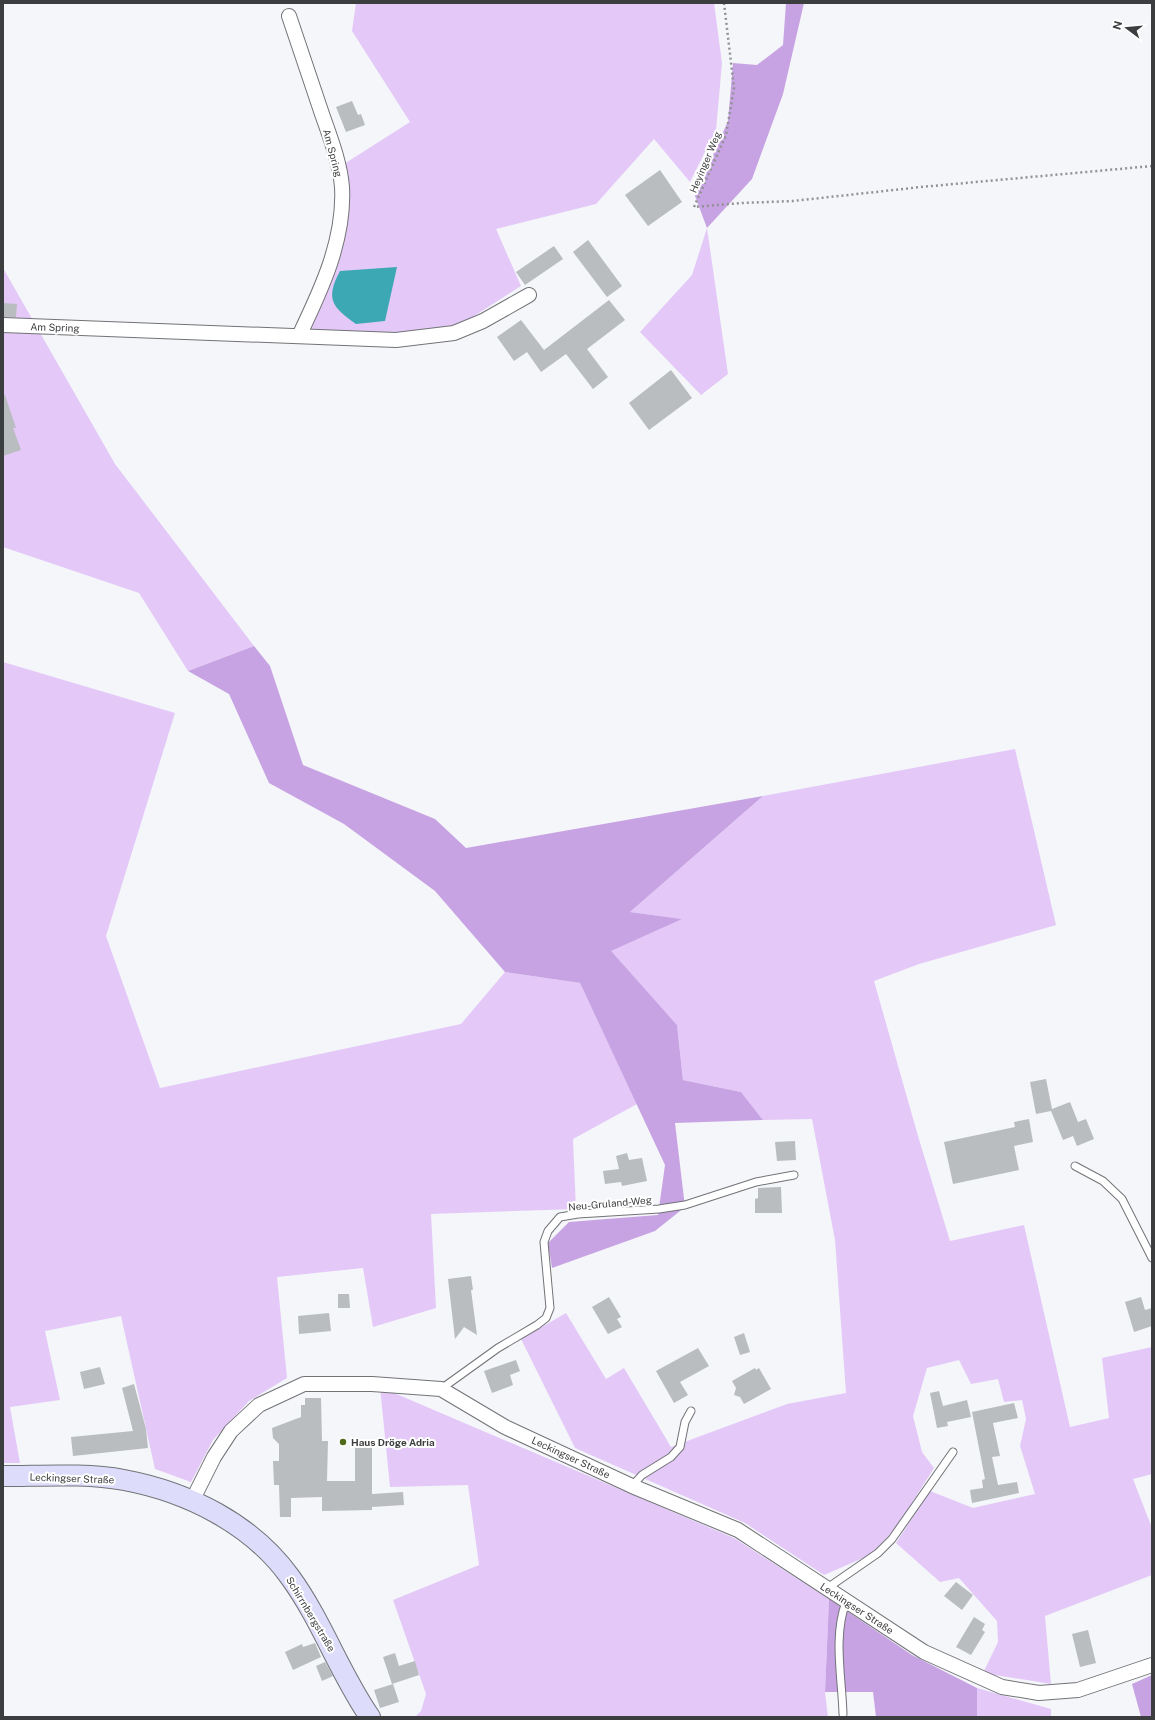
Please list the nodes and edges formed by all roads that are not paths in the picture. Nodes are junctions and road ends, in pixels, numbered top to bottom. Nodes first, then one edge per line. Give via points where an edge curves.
1 (289, 16) dead end
2 (529, 295) dead end
3 (3, 325) edge
4 (298, 336) junction
5 (1075, 1166) dead end
6 (794, 1175) dead end
7 (1152, 1258) edge
8 (441, 1389) junction
9 (691, 1411) dead end
10 (953, 1452) dead end
11 (3, 1476) edge
12 (632, 1486) junction
13 (192, 1501) junction
14 (826, 1589) junction
15 (846, 1602) junction
16 (1152, 1665) edge
17 (843, 1714) dead end
18 (367, 1716) edge

1 - 4 street, Am Spring via 336,156 342,187 333,257
2 - 4 street, Am Spring via 483,321 454,332 396,340
3 - 4 street, Am Spring
5 - 7 lane via 1103,1181 1122,1199
6 - 8 lane, Neu-Gruland-Weg via 756,1182 685,1205 560,1217 548,1231 544,1242 550,1308 546,1318 498,1348
8 - 12 street, Leckingser Straße via 505,1427
8 - 13 street, Leckingser Straße via 372,1384 304,1384 259,1405 231,1431 214,1457
9 - 12 lane via 685,1422 680,1447 671,1457 642,1475
10 - 14 lane via 892,1539 878,1553
11 - 13 street, Leckingser Straße via 123,1480 161,1489
12 - 14 street, Leckingser Straße via 738,1530
13 - 18 street, Schirrnbergstraße via 238,1527 261,1545 290,1577 315,1617
14 - 15 street, Leckingser Straße
15 - 16 street, Leckingser Straße via 924,1652 1002,1687 1039,1693 1078,1690
15 - 17 lane via 841,1615 839,1636

